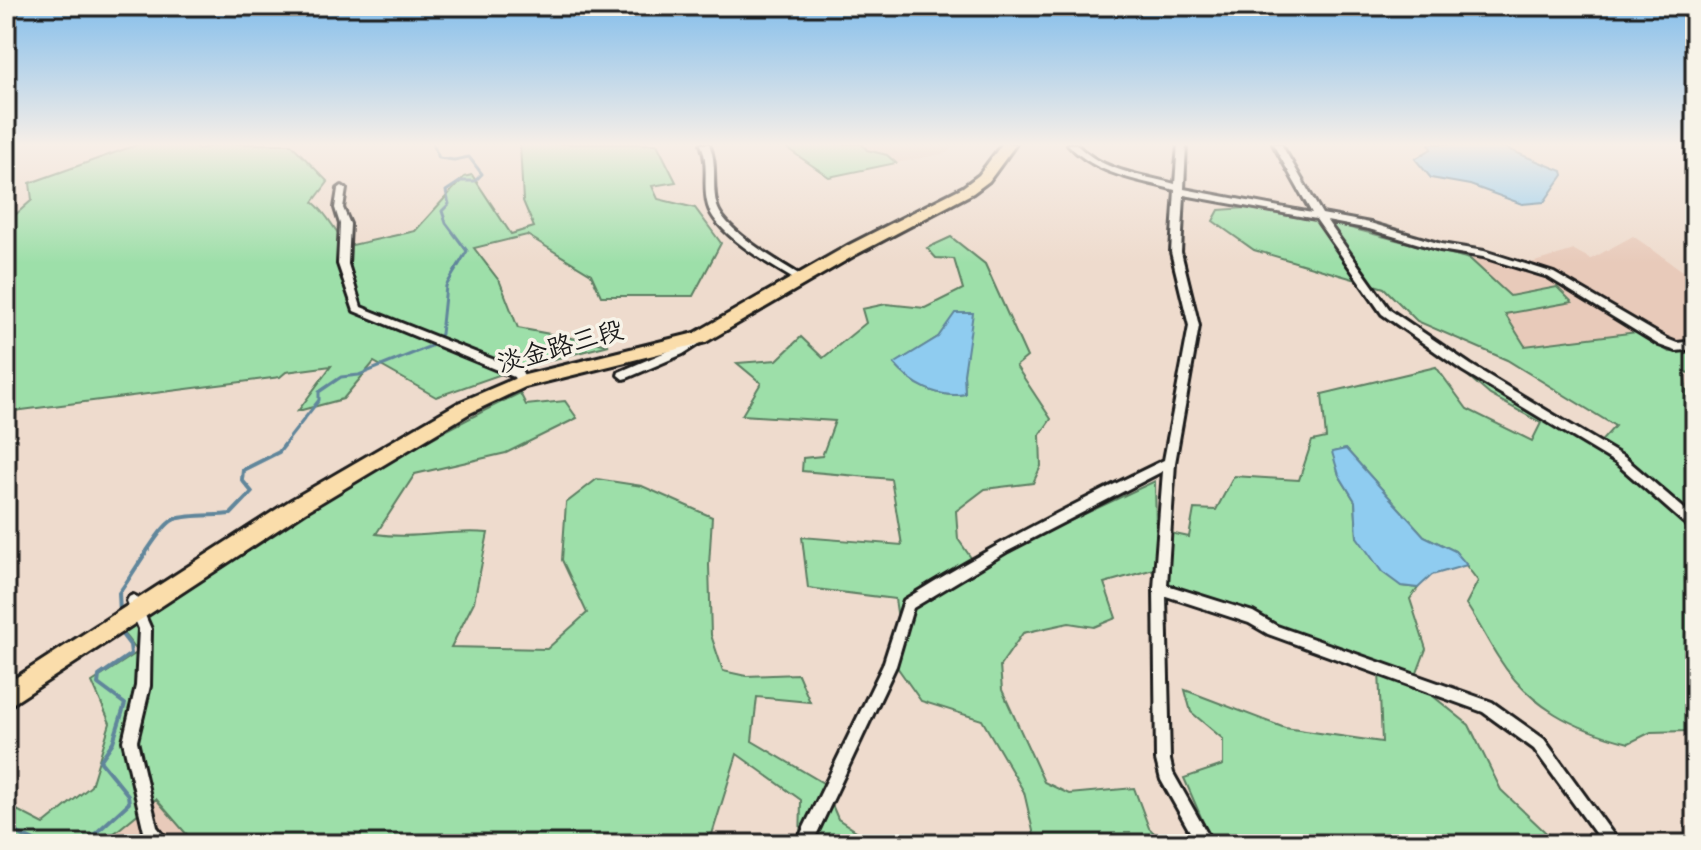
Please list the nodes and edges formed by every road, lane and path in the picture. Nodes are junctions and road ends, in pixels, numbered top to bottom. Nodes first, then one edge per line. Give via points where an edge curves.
1 (712, 184) edge
2 (963, 184) edge
3 (976, 184) edge
4 (1162, 184) edge
5 (1179, 184) edge
6 (1300, 184) edge
7 (342, 189) dead end
8 (1179, 189) junction
9 (1318, 215) junction
10 (798, 277) junction
11 (723, 318) junction
12 (700, 338) junction
13 (1695, 345) edge
14 (623, 375) dead end
15 (519, 378) junction
16 (1169, 463) junction
17 (1695, 525) edge
18 (1160, 588) junction
19 (123, 614) junction
20 (6, 685) edge
21 (6, 697) edge
22 (162, 844) edge
23 (804, 844) edge
24 (1205, 844) edge
25 (1612, 844) edge

1 - 10 street via 712,210 728,229
2 - 10 main road, 淡金路三段 via 855,239
3 - 10 main road, 淡金路三段
4 - 8 street
5 - 8 street
6 - 9 street
7 - 15 street via 343,264 357,309
8 - 9 street
8 - 16 street via 1176,252 1194,326
9 - 13 street via 1551,275 1663,342
9 - 17 street via 1386,312 1467,368 1620,460
10 - 11 main road, 淡金路三段
10 - 12 main road, 淡金路三段
11 - 12 street
11 - 15 main road, 淡金路三段
12 - 14 street
12 - 15 main road, 淡金路三段
15 - 19 main road, 淡金路三段
16 - 18 street
16 - 23 street via 1056,517 908,604 889,666
18 - 24 street via 1163,760 1166,775
18 - 25 street via 1487,707 1539,744
19 - 20 main road, 淡金路三段
19 - 21 main road, 淡金路三段
19 - 22 street via 145,629 143,686 130,741 150,831

